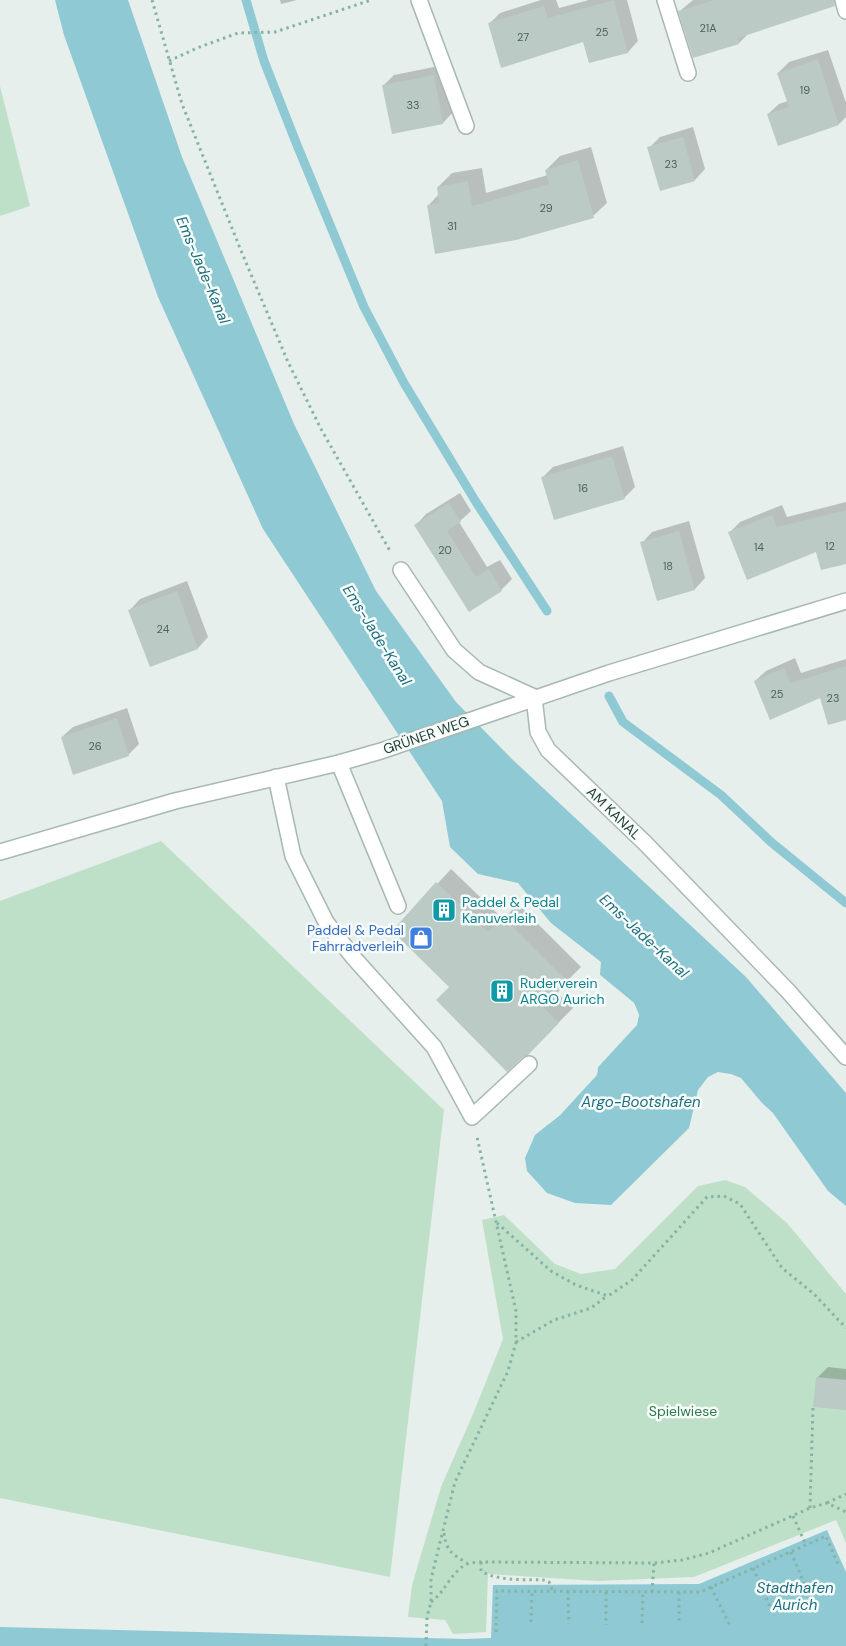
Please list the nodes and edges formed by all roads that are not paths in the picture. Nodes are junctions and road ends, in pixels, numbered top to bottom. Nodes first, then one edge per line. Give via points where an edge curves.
1 (419, 0) edge
2 (665, 0) edge
3 (842, 0) edge
4 (846, 11) edge
5 (688, 73) dead end
6 (466, 126) dead end
7 (401, 570) road end
8 (846, 601) edge
9 (534, 697) junction
10 (339, 763) junction
11 (276, 777) junction
12 (0, 852) edge
13 (398, 906) dead end
14 (846, 1057) edge
15 (529, 1064) dead end

1 - 6 street
2 - 5 street
3 - 4 street
7 - 9 street via 454,650 479,672
8 - 9 street, GRÜNER WEG
9 - 10 street, GRÜNER WEG
9 - 14 street, AM KANAL via 538,732 548,750 645,843 788,991
10 - 11 street, GRÜNER WEG
10 - 13 street
11 - 12 street, GRÜNER WEG via 175,800
11 - 15 street via 293,856 326,922 434,1047 472,1117

